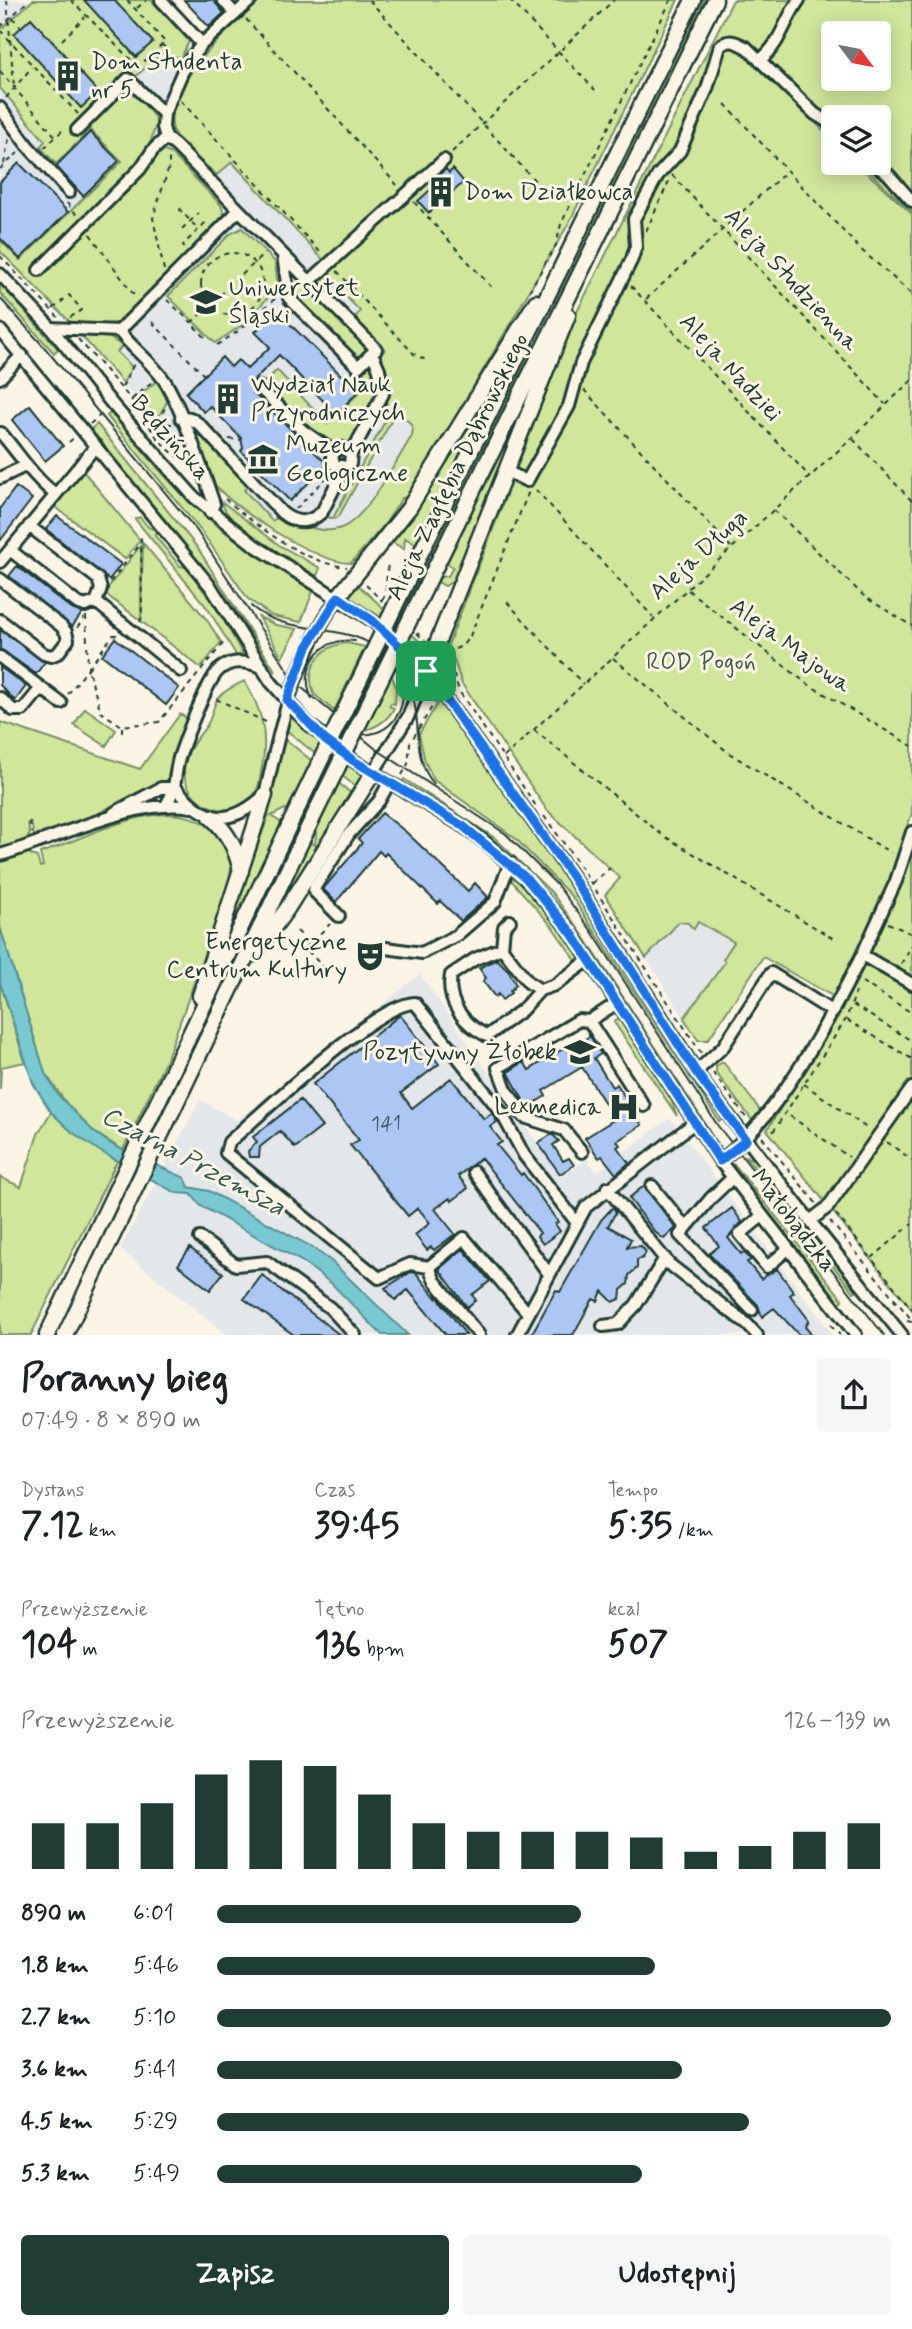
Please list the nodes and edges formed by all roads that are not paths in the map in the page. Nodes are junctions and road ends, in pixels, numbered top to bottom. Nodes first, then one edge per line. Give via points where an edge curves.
1 (161, 0) edge
2 (223, 0) edge
3 (251, 0) edge
4 (693, 0) edge
5 (715, 0) edge
6 (799, 0) edge
7 (239, 15) junction
8 (202, 44) junction
9 (761, 59) junction
10 (1, 106) edge
11 (164, 114) junction
12 (821, 118) edge
13 (77, 130) dead end
14 (166, 138) junction
15 (444, 160) road end
16 (889, 175) edge
17 (69, 192) dead end
18 (912, 201) edge
19 (239, 210) junction
20 (569, 251) junction
21 (283, 255) junction
22 (586, 262) junction
23 (39, 270) dead end
24 (0, 274) edge
25 (310, 281) junction
26 (51, 328) junction
27 (0, 330) edge
28 (118, 331) junction
29 (372, 354) junction
30 (22, 355) junction
31 (0, 378) edge
32 (258, 387) dead end
33 (182, 421) junction
34 (1, 433) edge
35 (96, 446) junction
36 (334, 452) junction
37 (351, 454) junction
38 (25, 466) junction
39 (341, 467) junction
40 (506, 471) junction
41 (0, 478) edge
42 (55, 494) junction
43 (210, 512) junction
44 (29, 526) junction
45 (10, 550) junction
46 (0, 562) edge
47 (0, 579) edge
48 (338, 597) junction
49 (91, 607) junction
50 (0, 620) edge
51 (0, 657) edge
52 (262, 667) junction
53 (181, 671) dead end
54 (426, 671) junction
55 (41, 688) junction
56 (0, 698) edge
57 (287, 700) junction
58 (61, 703) road end
59 (373, 773) junction
60 (394, 782) junction
61 (176, 788) junction
62 (265, 794) junction
63 (166, 805) junction
64 (191, 807) junction
65 (211, 817) junction
66 (103, 820) junction
67 (912, 832) edge
68 (0, 855) edge
69 (510, 863) junction
70 (241, 872) junction
71 (335, 912) road end
72 (510, 921) dead end
73 (386, 948) dead end
74 (502, 948) junction
75 (862, 955) junction
76 (589, 960) junction
77 (234, 980) junction
78 (912, 984) edge
79 (540, 990) junction
80 (617, 1003) junction
81 (833, 1012) junction
82 (589, 1021) junction
83 (190, 1034) junction
84 (696, 1072) junction
85 (912, 1088) edge
86 (644, 1106) dead end
87 (694, 1123) junction
88 (748, 1143) junction
89 (582, 1152) dead end
90 (720, 1161) junction
91 (474, 1172) dead end
92 (732, 1178) junction
93 (652, 1186) dead end
94 (607, 1188) junction
95 (761, 1217) junction
96 (810, 1222) junction
97 (577, 1223) junction
98 (686, 1228) junction
99 (200, 1238) dead end
100 (788, 1250) junction
101 (665, 1258) junction
102 (429, 1267) junction
103 (549, 1274) junction
104 (752, 1310) dead end
105 (527, 1312) junction
106 (606, 1330) edge
107 (47, 1335) edge
108 (65, 1335) edge
109 (355, 1335) edge
110 (479, 1335) edge
111 (517, 1335) edge
112 (757, 1335) edge
113 (856, 1335) edge
114 (902, 1335) edge

1 - 8 street
2 - 7 street
3 - 7 street
4 - 20 main road, Aleja Zagłębia Dąbrowskiego
5 - 22 main road, Aleja Zagłębia Dąbrowskiego
6 - 9 street via 773,48
7 - 8 street
8 - 11 street via 185,66
9 - 12 street
9 - 40 street via 734,40 720,46 680,151 659,175 634,219 632,259 581,363 569,406 530,483
10 - 17 street via 27,145
11 - 13 street via 128,79
11 - 14 street
14 - 19 street
14 - 23 street
15 - 25 street
16 - 18 street
19 - 21 street
19 - 28 street
20 - 48 main road via 409,508
20 - 83 main road, Aleja Zagłębia Dąbrowskiego, bridge
21 - 25 street
21 - 29 street via 289,298 358,367
22 - 40 main road
22 - 77 main road, Aleja Zagłębia Dąbrowskiego, bridge
24 - 26 street, Będzińska
25 - 29 street via 376,349
26 - 28 street
26 - 43 street, Będzińska via 129,424
27 - 30 street
28 - 33 street via 159,375
29 - 37 street via 383,394
30 - 31 street
30 - 35 street
32 - 36 street via 302,430
33 - 39 street via 190,418 199,424 282,513 299,522 322,512
33 - 43 street via 214,504
34 - 38 street
35 - 42 street
35 - 52 street via 211,587
36 - 37 street via 342,448
36 - 39 street via 332,460
37 - 39 street via 352,459
38 - 41 street
38 - 42 street
40 - 54 main road
42 - 44 street
43 - 48 street, Będzińska
44 - 45 street
44 - 49 street via 98,579 101,589
45 - 46 street
45 - 49 street via 77,603
47 - 50 street via 61,626 68,640 58,653 44,654
48 - 54 street, Będzińska via 373,621
48 - 57 street via 307,647
49 - 53 street
51 - 55 street
52 - 57 street
52 - 61 street via 237,662 214,675 183,748
54 - 59 street via 408,716
54 - 84 street, Będzińska via 572,876
55 - 56 street via 23,710 13,710
55 - 58 street
57 - 59 street via 325,740
57 - 62 street
59 - 60 street
59 - 77 main road via 286,909
60 - 69 street
60 - 71 street via 349,834 315,887
61 - 63 street
61 - 64 street
61 - 66 street via 155,791
62 - 65 street via 236,815
62 - 70 main road
63 - 64 street
63 - 66 street
64 - 65 street
65 - 70 main road via 232,841
66 - 68 street
67 - 75 street via 896,881
69 - 73 street via 495,902 457,936 422,953
69 - 76 street, Małobądzka via 571,932
70 - 83 main road
72 - 74 street via 504,927
74 - 79 street via 528,982
74 - 79 street via 451,975 451,996 463,1021 487,1036
75 - 78 street
75 - 81 street
76 - 79 street via 555,985
76 - 80 street, Małobądzka
77 - 108 main road, Aleja Zagłębia Dąbrowskiego
80 - 82 street
80 - 87 street, Małobądzka
81 - 84 street via 771,973 723,1047
81 - 88 street
82 - 86 street
82 - 89 street via 579,1020 498,1068 524,1117 564,1130
83 - 107 main road, Aleja Zagłębia Dąbrowskiego
84 - 88 street, Będzińska
85 - 96 street via 826,1208
87 - 90 street, Małobądzka
87 - 94 street
88 - 90 street
88 - 96 street, Małobądzka
90 - 92 street, Małobądzka
91 - 103 street
92 - 95 street, Małobądzka
92 - 98 street
93 - 98 street
94 - 97 street via 586,1207
94 - 101 street
95 - 100 street, Małobądzka
95 - 100 street via 740,1234 767,1267
96 - 114 street, Małobądzka
97 - 102 street via 524,1155 501,1112 415,1003 406,1003 365,1027 307,1074 229,1142 226,1153 379,1278 410,1264
97 - 103 street
98 - 104 street via 680,1235
99 - 109 street via 236,1265 267,1262 330,1308
100 - 113 street, Małobądzka
101 - 106 street via 636,1305
101 - 112 street
102 - 105 street via 464,1238
102 - 110 street
103 - 105 street
105 - 111 street

